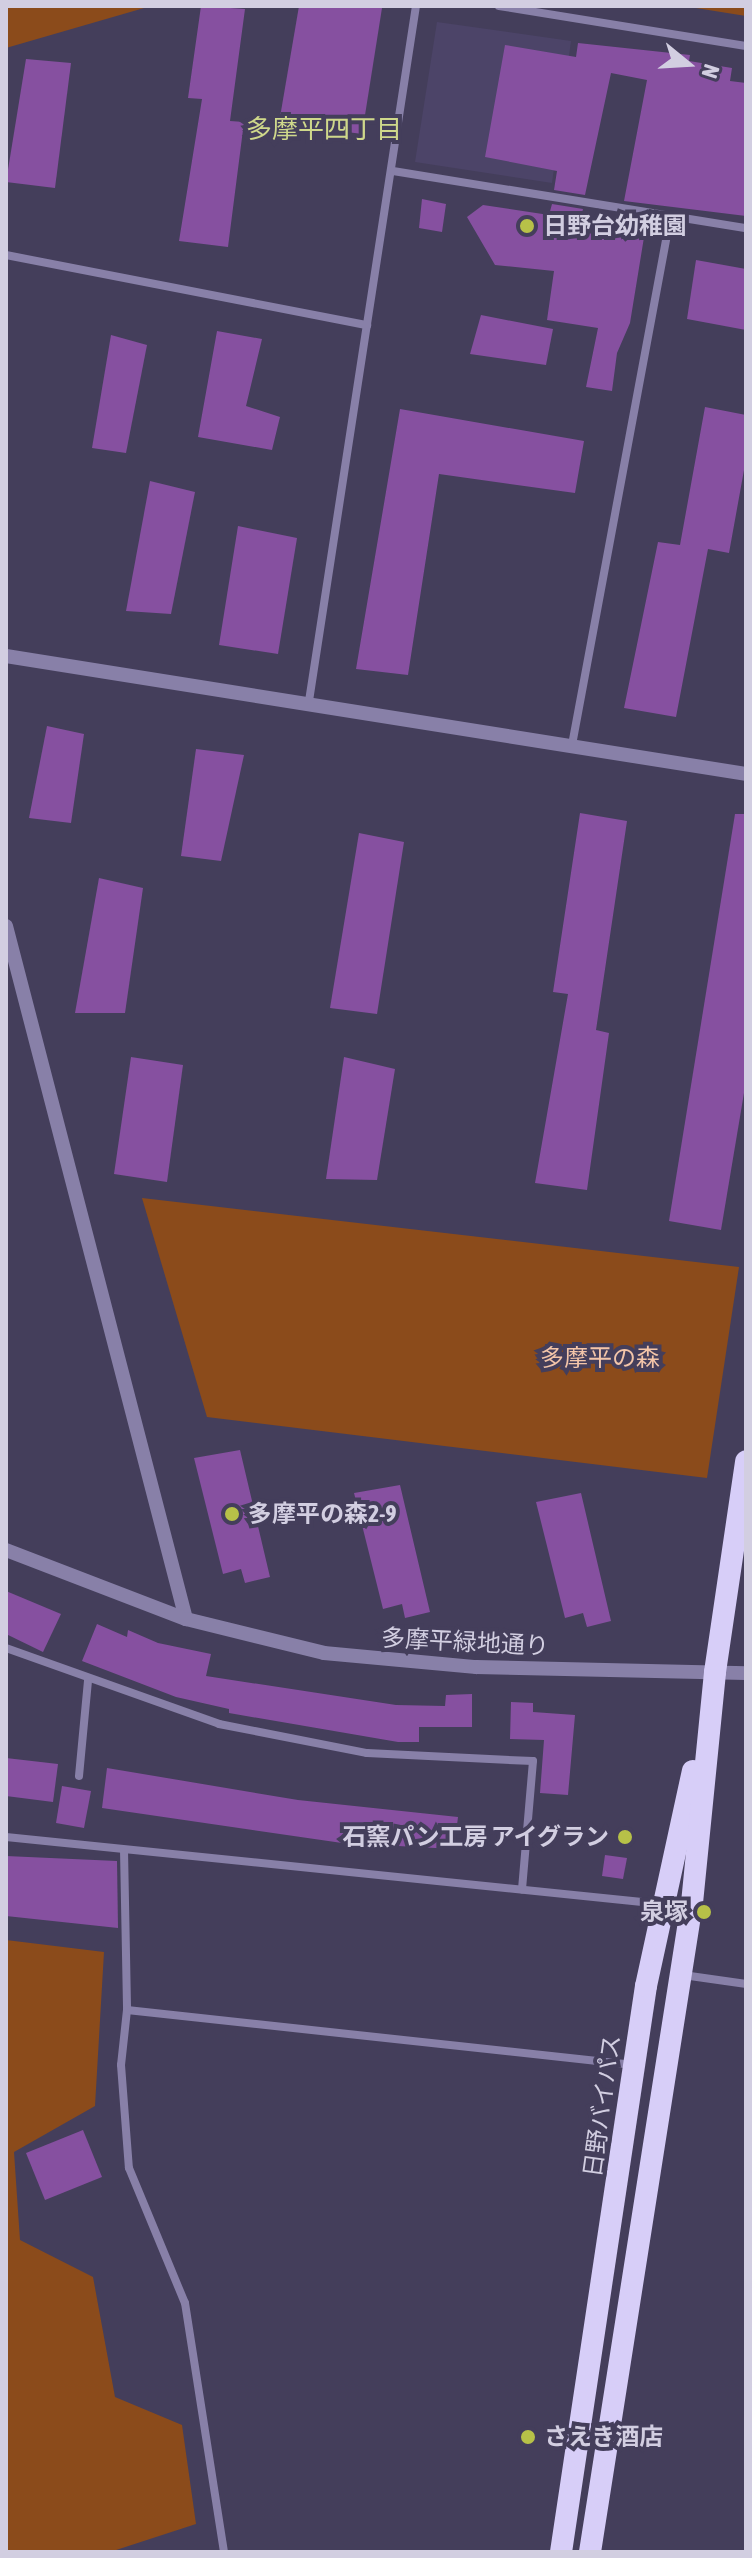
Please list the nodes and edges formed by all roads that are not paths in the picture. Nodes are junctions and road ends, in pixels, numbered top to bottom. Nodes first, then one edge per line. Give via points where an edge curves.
1 (416, 6) edge
2 (499, 6) edge
3 (746, 46) edge
4 (393, 171) junction
5 (670, 219) junction
6 (746, 228) edge
7 (6, 255) edge
8 (367, 325) junction
9 (6, 656) edge
10 (309, 701) junction
11 (572, 745) junction
12 (746, 774) edge
13 (6, 926) edge
14 (746, 1461) edge
15 (6, 1550) edge
16 (186, 1619) junction
17 (6, 1648) edge
18 (715, 1672) junction
19 (746, 1673) edge
20 (88, 1680) junction
21 (79, 1776) dead end
22 (6, 1837) edge
23 (124, 1850) junction
24 (522, 1890) junction
25 (663, 1904) junction
26 (681, 1975) junction
27 (746, 1984) edge
28 (127, 2010) junction
29 (635, 2065) junction
30 (224, 2552) edge
31 (561, 2552) edge
32 (590, 2552) edge

1 - 4 street
2 - 3 street
4 - 5 street
4 - 8 street
5 - 6 street
5 - 11 street
7 - 8 street
8 - 10 street
9 - 10 street
10 - 11 street
11 - 12 street
13 - 16 street
14 - 18 highway, 日野バイパス
15 - 16 street, 多摩平緑地通り
16 - 18 street, 多摩平緑地通り via 272,1643 377,1660
17 - 20 street
18 - 19 street, 多摩平緑地通り
18 - 25 highway, 日野バイパス
18 - 26 highway, 日野バイパス
20 - 21 street
20 - 24 street via 219,1724 297,1741 433,1759 533,1761
22 - 23 street
23 - 24 street
23 - 28 street
24 - 25 street
25 - 29 highway, 日野バイパス
26 - 27 street
26 - 32 highway, 日野バイパス
28 - 29 street
28 - 30 street via 121,2065 129,2168 185,2303
29 - 31 highway, 日野バイパス

